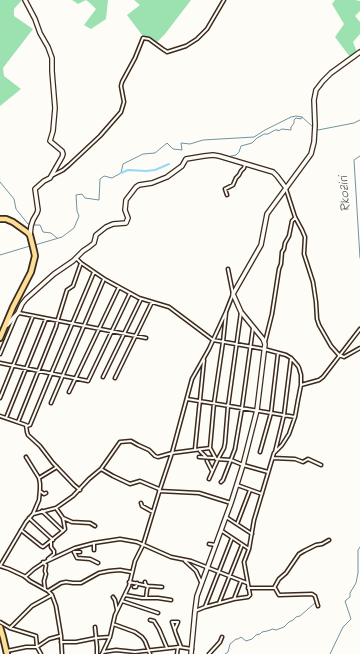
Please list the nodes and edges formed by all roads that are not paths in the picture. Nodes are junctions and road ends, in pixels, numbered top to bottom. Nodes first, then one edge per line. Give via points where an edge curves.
1 (25, 0) edge
2 (224, 0) edge
3 (360, 52) edge
4 (245, 164) junction
5 (52, 175) junction
6 (286, 188) junction
7 (227, 195) dead end
8 (295, 218) junction
9 (0, 219) edge
10 (30, 235) junction
11 (76, 258) junction
12 (81, 263) junction
13 (228, 269) dead end
14 (94, 272) junction
15 (104, 279) junction
16 (119, 286) junction
17 (130, 293) junction
18 (233, 294) junction
19 (141, 299) junction
20 (152, 302) junction
21 (226, 312) junction
22 (241, 312) junction
23 (18, 313) junction
24 (33, 316) junction
25 (46, 319) junction
26 (58, 321) junction
27 (73, 324) junction
28 (5, 326) junction
29 (84, 326) junction
30 (254, 327) junction
31 (98, 329) junction
32 (360, 329) edge
33 (112, 332) junction
34 (124, 334) junction
35 (136, 336) junction
36 (0, 338) edge
37 (146, 338) dead end
38 (213, 340) junction
39 (223, 342) junction
40 (265, 343) junction
41 (237, 344) junction
42 (250, 347) junction
43 (360, 348) edge
44 (264, 349) junction
45 (278, 353) junction
46 (0, 354) edge
47 (339, 355) junction
48 (204, 358) junction
49 (291, 358) junction
50 (0, 363) edge
51 (13, 366) junction
52 (26, 369) junction
53 (39, 372) junction
54 (51, 374) junction
55 (64, 376) junction
56 (103, 377) dead end
57 (115, 378) dead end
58 (75, 379) junction
59 (300, 385) junction
60 (69, 392) dead end
61 (0, 398) edge
62 (187, 399) junction
63 (199, 401) junction
64 (51, 403) dead end
65 (214, 403) junction
66 (228, 406) junction
67 (242, 408) junction
68 (257, 410) junction
69 (271, 413) junction
70 (284, 415) junction
71 (0, 416) edge
72 (295, 416) junction
73 (6, 418) junction
74 (18, 422) junction
75 (27, 426) junction
76 (210, 448) junction
77 (195, 449) junction
78 (200, 449) junction
79 (260, 452) dead end
80 (172, 453) junction
81 (274, 453) junction
82 (26, 456) dead end
83 (215, 457) junction
84 (199, 458) dead end
85 (207, 458) junction
86 (273, 458) junction
87 (218, 459) junction
88 (231, 460) junction
89 (207, 461) dead end
90 (243, 465) junction
91 (320, 465) dead end
92 (57, 467) junction
93 (102, 469) junction
94 (212, 471) junction
95 (268, 472) junction
96 (95, 475) junction
97 (38, 478) junction
98 (97, 479) dead end
99 (210, 479) dead end
100 (221, 482) dead end
101 (237, 484) junction
102 (80, 490) junction
103 (160, 490) junction
104 (250, 490) junction
105 (40, 492) junction
106 (46, 493) dead end
107 (262, 494) junction
108 (141, 503) dead end
109 (231, 503) junction
110 (56, 508) junction
111 (42, 511) junction
112 (152, 512) junction
113 (33, 514) junction
114 (225, 517) junction
115 (29, 518) junction
116 (63, 518) junction
117 (237, 524) junction
118 (95, 526) dead end
119 (21, 530) junction
120 (221, 530) junction
121 (63, 531) junction
122 (252, 534) junction
123 (232, 538) junction
124 (329, 540) dead end
125 (52, 541) junction
126 (94, 543) junction
127 (209, 544) dead end
128 (143, 545) junction
129 (216, 545) junction
130 (242, 545) junction
131 (249, 549) junction
132 (72, 550) junction
133 (94, 550) dead end
134 (74, 552) junction
135 (80, 552) dead end
136 (184, 560) junction
137 (43, 563) junction
138 (98, 563) dead end
139 (0, 566) edge
140 (207, 568) junction
141 (121, 570) junction
142 (132, 572) junction
143 (218, 572) junction
144 (119, 573) dead end
145 (229, 576) junction
146 (25, 577) junction
147 (241, 581) junction
148 (130, 582) junction
149 (146, 582) dead end
150 (136, 583) junction
151 (202, 583) junction
152 (247, 583) junction
153 (134, 587) dead end
154 (149, 587) junction
155 (162, 588) dead end
156 (248, 588) junction
157 (275, 588) junction
158 (45, 589) junction
159 (48, 591) junction
160 (52, 595) junction
161 (125, 595) junction
162 (113, 597) dead end
163 (146, 598) junction
164 (234, 599) junction
165 (171, 600) dead end
166 (122, 601) junction
167 (219, 603) junction
168 (318, 606) dead end
169 (206, 607) junction
170 (117, 610) junction
171 (195, 611) junction
172 (158, 613) dead end
173 (150, 620) dead end
174 (0, 622) edge
175 (113, 624) junction
176 (0, 627) edge
177 (95, 627) dead end
178 (10, 628) junction
179 (175, 629) dead end
180 (60, 636) junction
181 (110, 637) junction
182 (222, 637) dead end
183 (96, 638) junction
184 (61, 642) junction
185 (37, 647) junction
186 (180, 647) junction
187 (167, 648) junction
188 (192, 649) junction
189 (149, 650) junction
190 (211, 651) junction
191 (7, 652) edge
192 (103, 653) edge
193 (41, 654) edge
194 (62, 654) edge
195 (97, 654) edge
196 (150, 654) edge
197 (177, 654) edge
198 (191, 654) edge
199 (209, 654) edge
200 (214, 654) edge

1 - 5 street via 52,58 55,108 50,141 63,154
2 - 5 street via 207,29 186,46 166,52 149,39 143,38 122,82 124,102 121,112 69,165
3 - 6 street via 323,81 316,90 315,131 311,154
4 - 6 street via 272,172
4 - 7 street via 233,185 225,189
4 - 11 street via 213,155 188,159 167,177 137,186 126,200 126,223 106,227 96,235 94,243
5 - 10 street via 35,189 37,213
6 - 8 street
6 - 18 street via 265,217 261,245
8 - 40 street via 282,252
8 - 47 street via 305,237 304,254 313,282 319,325
9 - 10 main road via 11,221
10 - 28 main road via 34,262
11 - 12 street
11 - 23 street via 26,299
12 - 14 street
12 - 26 street via 73,286 67,290
13 - 18 street
14 - 15 street
14 - 27 street
15 - 16 street
15 - 29 street
16 - 17 street
16 - 31 street
17 - 19 street
17 - 33 street
18 - 21 street
18 - 22 street
19 - 20 street
19 - 34 street
20 - 35 street
20 - 38 street via 169,307
21 - 38 street
21 - 39 street
22 - 30 street
22 - 41 street
23 - 24 street
23 - 28 street
23 - 46 street
24 - 25 street
24 - 51 street
25 - 26 street
25 - 52 street
26 - 27 street
26 - 53 street
27 - 29 street
27 - 54 street
28 - 36 main road
29 - 31 street
29 - 55 street
30 - 40 street
30 - 42 street
31 - 33 street
31 - 58 street
32 - 47 street
33 - 34 street
33 - 58 street via 88,381
34 - 35 street
34 - 56 street
35 - 37 street
35 - 57 street
38 - 39 street
38 - 48 street
39 - 41 street
39 - 65 street
40 - 44 street
41 - 42 street
41 - 66 street
42 - 44 street
42 - 67 street
43 - 47 street via 344,357
44 - 45 street
44 - 68 street
45 - 49 street
45 - 69 street
47 - 59 street via 321,379
48 - 62 street via 192,380
48 - 63 street
49 - 59 street via 299,368
49 - 70 street
50 - 51 street
51 - 52 street
51 - 61 street
52 - 53 street
52 - 73 street
53 - 54 street
53 - 74 street
54 - 55 street
54 - 75 street via 30,425
55 - 58 street
55 - 64 street
58 - 60 street
59 - 72 street
62 - 63 street
62 - 80 street
63 - 65 street
63 - 77 street
65 - 66 street
65 - 76 street
66 - 67 street
66 - 87 street via 225,444
67 - 68 street
67 - 88 street
68 - 69 street
68 - 90 street
69 - 70 street
69 - 79 street
70 - 72 street
70 - 81 street
71 - 73 street
72 - 81 street via 289,434
73 - 74 street
74 - 75 street
75 - 92 street via 28,435
76 - 78 street
76 - 83 street
77 - 78 street
77 - 80 street
78 - 85 street
80 - 93 street via 156,457 149,450 131,441 120,442
80 - 103 street
81 - 86 street
82 - 97 street
83 - 85 street
83 - 87 street
84 - 85 street
86 - 91 street via 303,462 308,460
86 - 95 street
87 - 88 street
87 - 94 street
88 - 90 street
88 - 100 street
89 - 94 street
90 - 95 street
90 - 101 street
92 - 97 street
92 - 102 street
93 - 96 street
93 - 103 street via 130,484 140,481
94 - 99 street
95 - 107 street
96 - 98 street
96 - 102 street
97 - 105 street
101 - 104 street
101 - 109 street
102 - 110 street
103 - 109 street via 199,493
103 - 112 street
104 - 107 street
104 - 117 street
105 - 106 street
105 - 113 street
107 - 122 street
108 - 112 street
109 - 114 street
110 - 111 street
110 - 116 street
111 - 113 street
111 - 121 street
112 - 128 street
113 - 115 street
114 - 117 street
114 - 120 street
115 - 119 street
115 - 125 street
116 - 118 street via 70,522 90,523
116 - 121 street
117 - 122 street
119 - 125 street via 42,547
119 - 139 street
120 - 123 street
120 - 129 street
121 - 125 street
122 - 131 street
123 - 130 street
123 - 143 street
124 - 157 street via 299,554
125 - 137 street via 54,554
126 - 128 street via 120,539
126 - 132 street
126 - 133 street
127 - 129 street
128 - 136 street
128 - 142 street
129 - 140 street
130 - 131 street
130 - 145 street
131 - 152 street via 244,563
132 - 134 street
132 - 137 street
134 - 135 street
134 - 138 street via 77,558 90,559
136 - 140 street
136 - 151 street via 196,571
137 - 146 street
137 - 158 street via 46,565
139 - 146 street via 10,568
140 - 143 street
140 - 151 street
141 - 142 street
141 - 144 street
141 - 159 street via 99,573 81,583 61,583
142 - 148 street
143 - 145 street
143 - 169 street
145 - 147 street
145 - 167 street
146 - 158 street
147 - 152 street
147 - 164 street
148 - 150 street
148 - 161 street
149 - 154 street
150 - 153 street
150 - 154 street
151 - 171 street
152 - 156 street
154 - 155 street
154 - 163 street
156 - 157 street
156 - 164 street via 248,597
157 - 168 street via 279,595 312,594
158 - 159 street
159 - 160 street
160 - 178 street via 32,606
160 - 180 street
161 - 163 street
161 - 166 street
162 - 170 street
163 - 165 street
164 - 167 street
166 - 170 street
166 - 172 street
167 - 169 street
169 - 171 street
170 - 175 street
171 - 188 street
173 - 187 street via 154,620
174 - 178 street
175 - 181 street
175 - 189 street via 139,634
176 - 191 main road
177 - 183 street
178 - 185 street via 36,636
179 - 186 street
180 - 184 street
180 - 185 street via 49,639
181 - 183 street
181 - 192 street
182 - 190 street
183 - 184 street
183 - 195 street
184 - 194 street
185 - 191 street
185 - 193 street
186 - 187 street
186 - 188 street
186 - 197 street
187 - 189 street
188 - 198 street
189 - 192 street via 116,650
189 - 196 street
190 - 199 street
190 - 200 street

